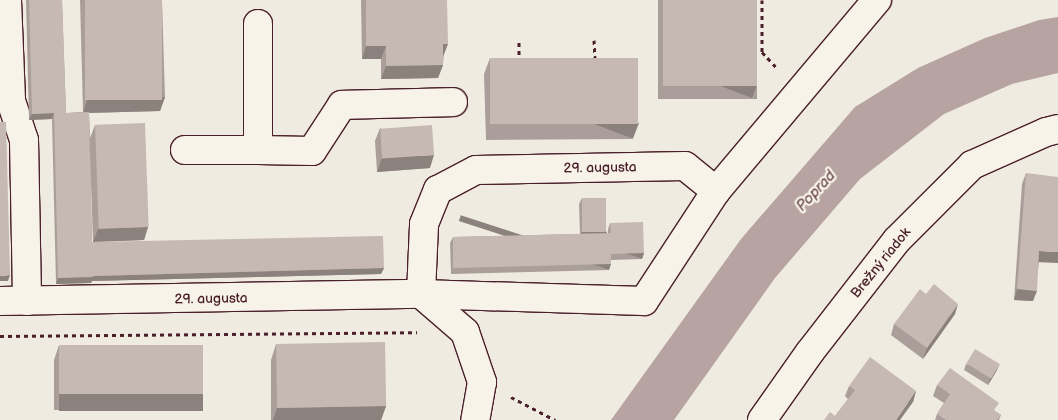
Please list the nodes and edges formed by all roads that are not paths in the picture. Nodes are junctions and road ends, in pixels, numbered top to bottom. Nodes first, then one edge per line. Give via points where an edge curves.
1 (8, 0) edge
2 (877, 0) edge
3 (258, 24) dead end
4 (453, 102) dead end
5 (1058, 130) edge
6 (184, 150) dead end
7 (258, 150) junction
8 (716, 190) junction
9 (421, 294) junction
10 (0, 301) edge
11 (27, 301) junction
12 (475, 420) edge
13 (762, 420) edge

1 - 11 street via 11,101 24,140
2 - 8 street, 29. augusta
3 - 7 street
4 - 7 street via 342,105 312,151
5 - 13 street, Brežný riadok via 1046,132 972,165 897,240
6 - 7 street
8 - 9 street, 29. augusta via 644,302
8 - 9 street, 29. augusta via 684,166 476,170 438,190 424,224
9 - 11 street, 29. augusta
9 - 12 street via 465,332 482,382
10 - 11 street, 29. augusta

